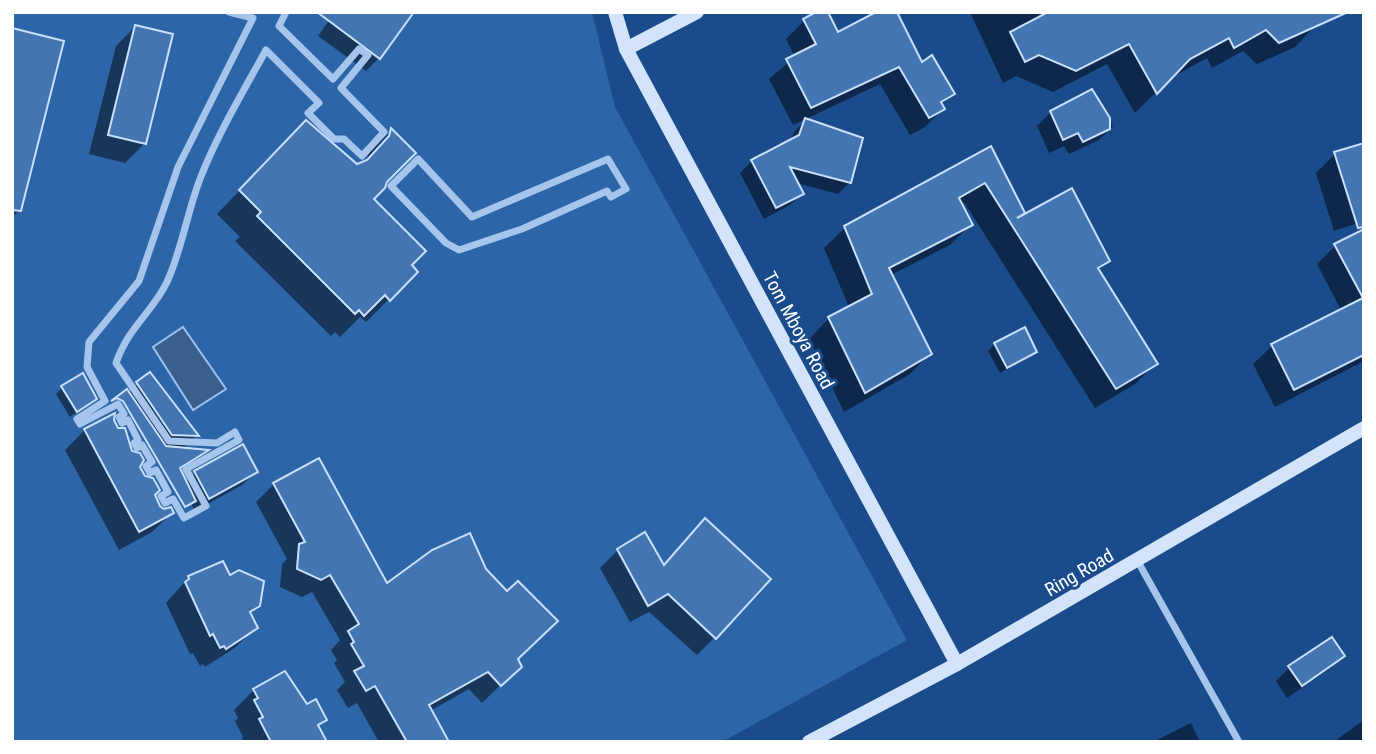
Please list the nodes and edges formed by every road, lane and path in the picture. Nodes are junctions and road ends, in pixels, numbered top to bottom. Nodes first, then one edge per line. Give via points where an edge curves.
1 (229, 12) edge
2 (286, 12) edge
3 (615, 12) edge
4 (697, 12) edge
5 (626, 49) junction
6 (391, 186) joint
7 (1364, 428) edge
8 (1137, 561) junction
9 (957, 664) junction
10 (809, 742) edge
11 (1240, 742) edge

1 - 2 street via 253,18 178,167 139,281 89,342 87,367 105,401 78,419 80,424 118,404 124,414 119,416 122,422 128,420 138,440 134,443 137,448 142,445 152,462 146,466 150,473 156,470 168,492 161,496 165,503 173,499 184,517 206,506 187,469 239,440 235,432 217,443 169,441 116,363 132,327 162,292 178,256 200,178 265,50 320,103 308,113 334,139 344,139 362,156 384,132 341,88 368,55 359,48 333,79 279,26
3 - 5 street, Tom Mboya Road
4 - 5 street
5 - 9 street, Tom Mboya Road
6 - 6 street via 418,159 472,217 608,159 626,189 611,197 607,191 522,229 459,250 446,243
7 - 8 street, Ring Road
8 - 9 street, Ring Road
8 - 11 street
9 - 10 street, Ring Road

